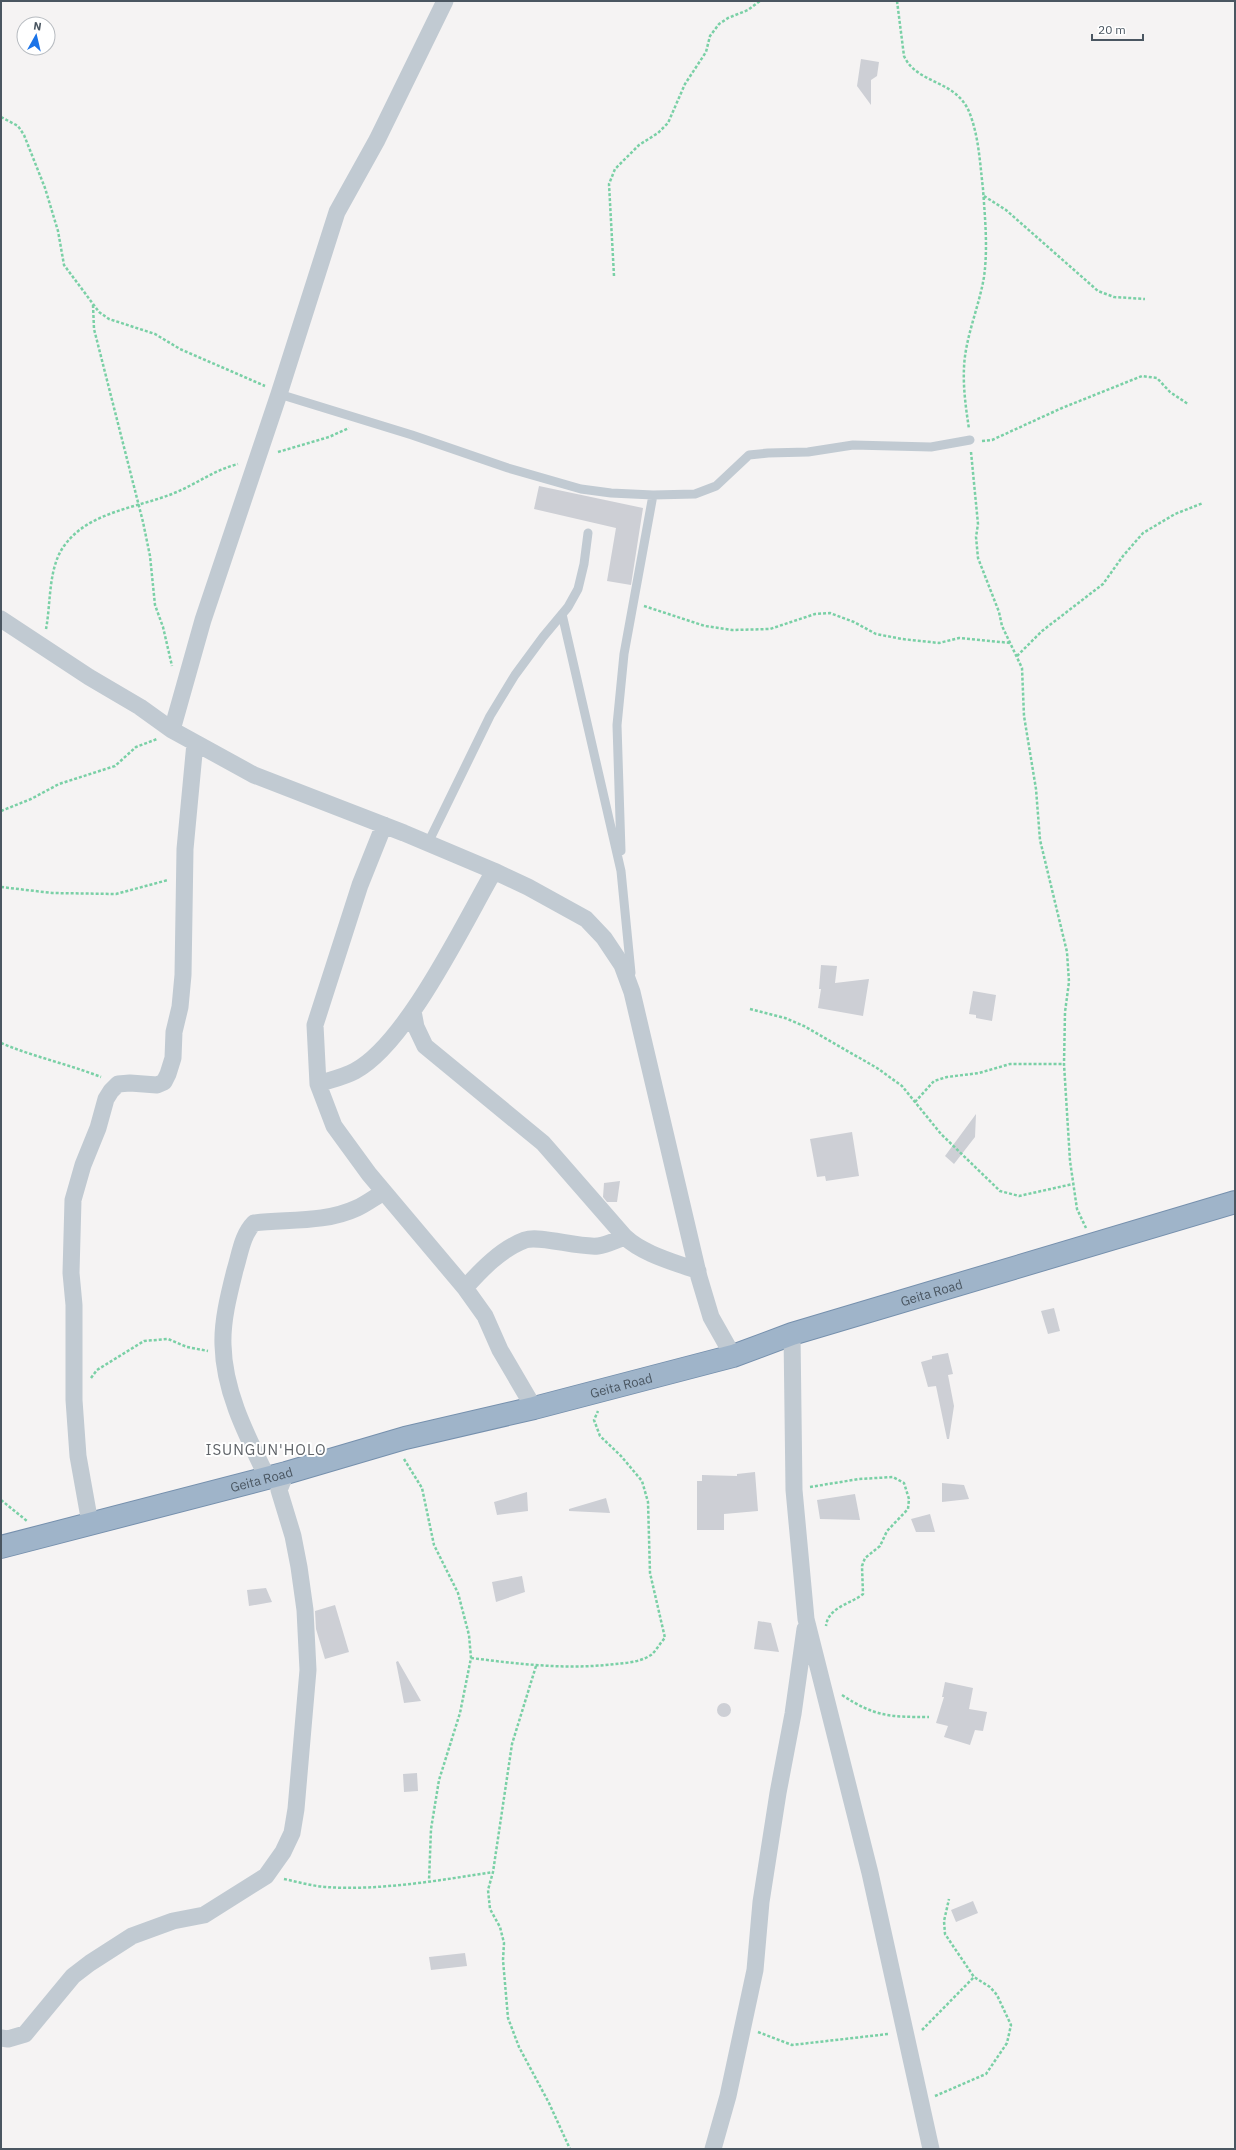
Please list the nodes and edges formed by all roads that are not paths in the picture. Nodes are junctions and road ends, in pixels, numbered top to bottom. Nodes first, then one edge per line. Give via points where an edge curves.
1 (445, 1) edge
2 (279, 394) junction
3 (970, 440) road end
4 (653, 495) junction
5 (588, 533) dead end
6 (562, 614) junction
7 (1, 619) edge
8 (172, 730) junction
9 (195, 743) junction
10 (384, 825) junction
11 (428, 843) junction
12 (494, 871) junction
13 (621, 871) junction
14 (632, 992) junction
15 (413, 1011) junction
16 (318, 1084) junction
17 (384, 1192) junction
18 (1235, 1202) edge
19 (624, 1237) junction
20 (698, 1271) junction
21 (465, 1288) junction
22 (792, 1334) junction
23 (733, 1356) junction
24 (534, 1408) junction
25 (276, 1475) junction
26 (90, 1523) junction
27 (1, 1547) edge
28 (806, 1619) junction
29 (1, 2038) edge
30 (714, 2149) edge
31 (931, 2149) edge

1 - 2 street via 377,140 337,212
2 - 4 lane via 581,489
2 - 8 street via 181,693
3 - 4 lane via 931,447 853,445 808,452 749,456 725,479 707,490 695,494
4 - 13 lane via 632,602 617,725
5 - 6 lane via 578,589
6 - 11 lane via 515,676 490,716
6 - 13 lane
7 - 8 street
8 - 9 street
9 - 10 street via 254,775
9 - 26 street via 185,850 183,975 180,1007 174,1032 173,1058 164,1082 157,1085 118,1084 106,1099 72,1200 74,1400 78,1456
10 - 11 street
10 - 16 street via 360,884 315,1025
11 - 12 street
12 - 14 street via 586,920 604,938 618,960
12 - 15 street
13 - 14 lane
14 - 20 street
15 - 16 street via 383,1049 355,1071
15 - 19 street via 416,1027 425,1046 543,1143
16 - 17 street via 334,1126
17 - 21 street
17 - 25 street via 358,1208 338,1215 254,1222 243,1240 230,1292 224,1352 238,1419
18 - 22 highway, Geita Road
19 - 20 street via 631,1243
19 - 21 street via 599,1246 574,1245 543,1239 525,1240 497,1257
20 - 23 street via 711,1317
21 - 24 street via 485,1316 500,1350
22 - 23 highway, Geita Road
22 - 28 street via 794,1490
23 - 24 highway, Geita Road
24 - 25 highway, Geita Road via 405,1438
25 - 26 highway, Geita Road
25 - 29 street via 293,1536 300,1574 308,1670 296,1809 292,1833 283,1852 266,1876 204,1916 173,1921 132,1936 72,1976 25,2034 8,2039
26 - 27 highway, Geita Road
28 - 30 street via 793,1714 761,1902 755,1970
28 - 31 street via 849,1785

